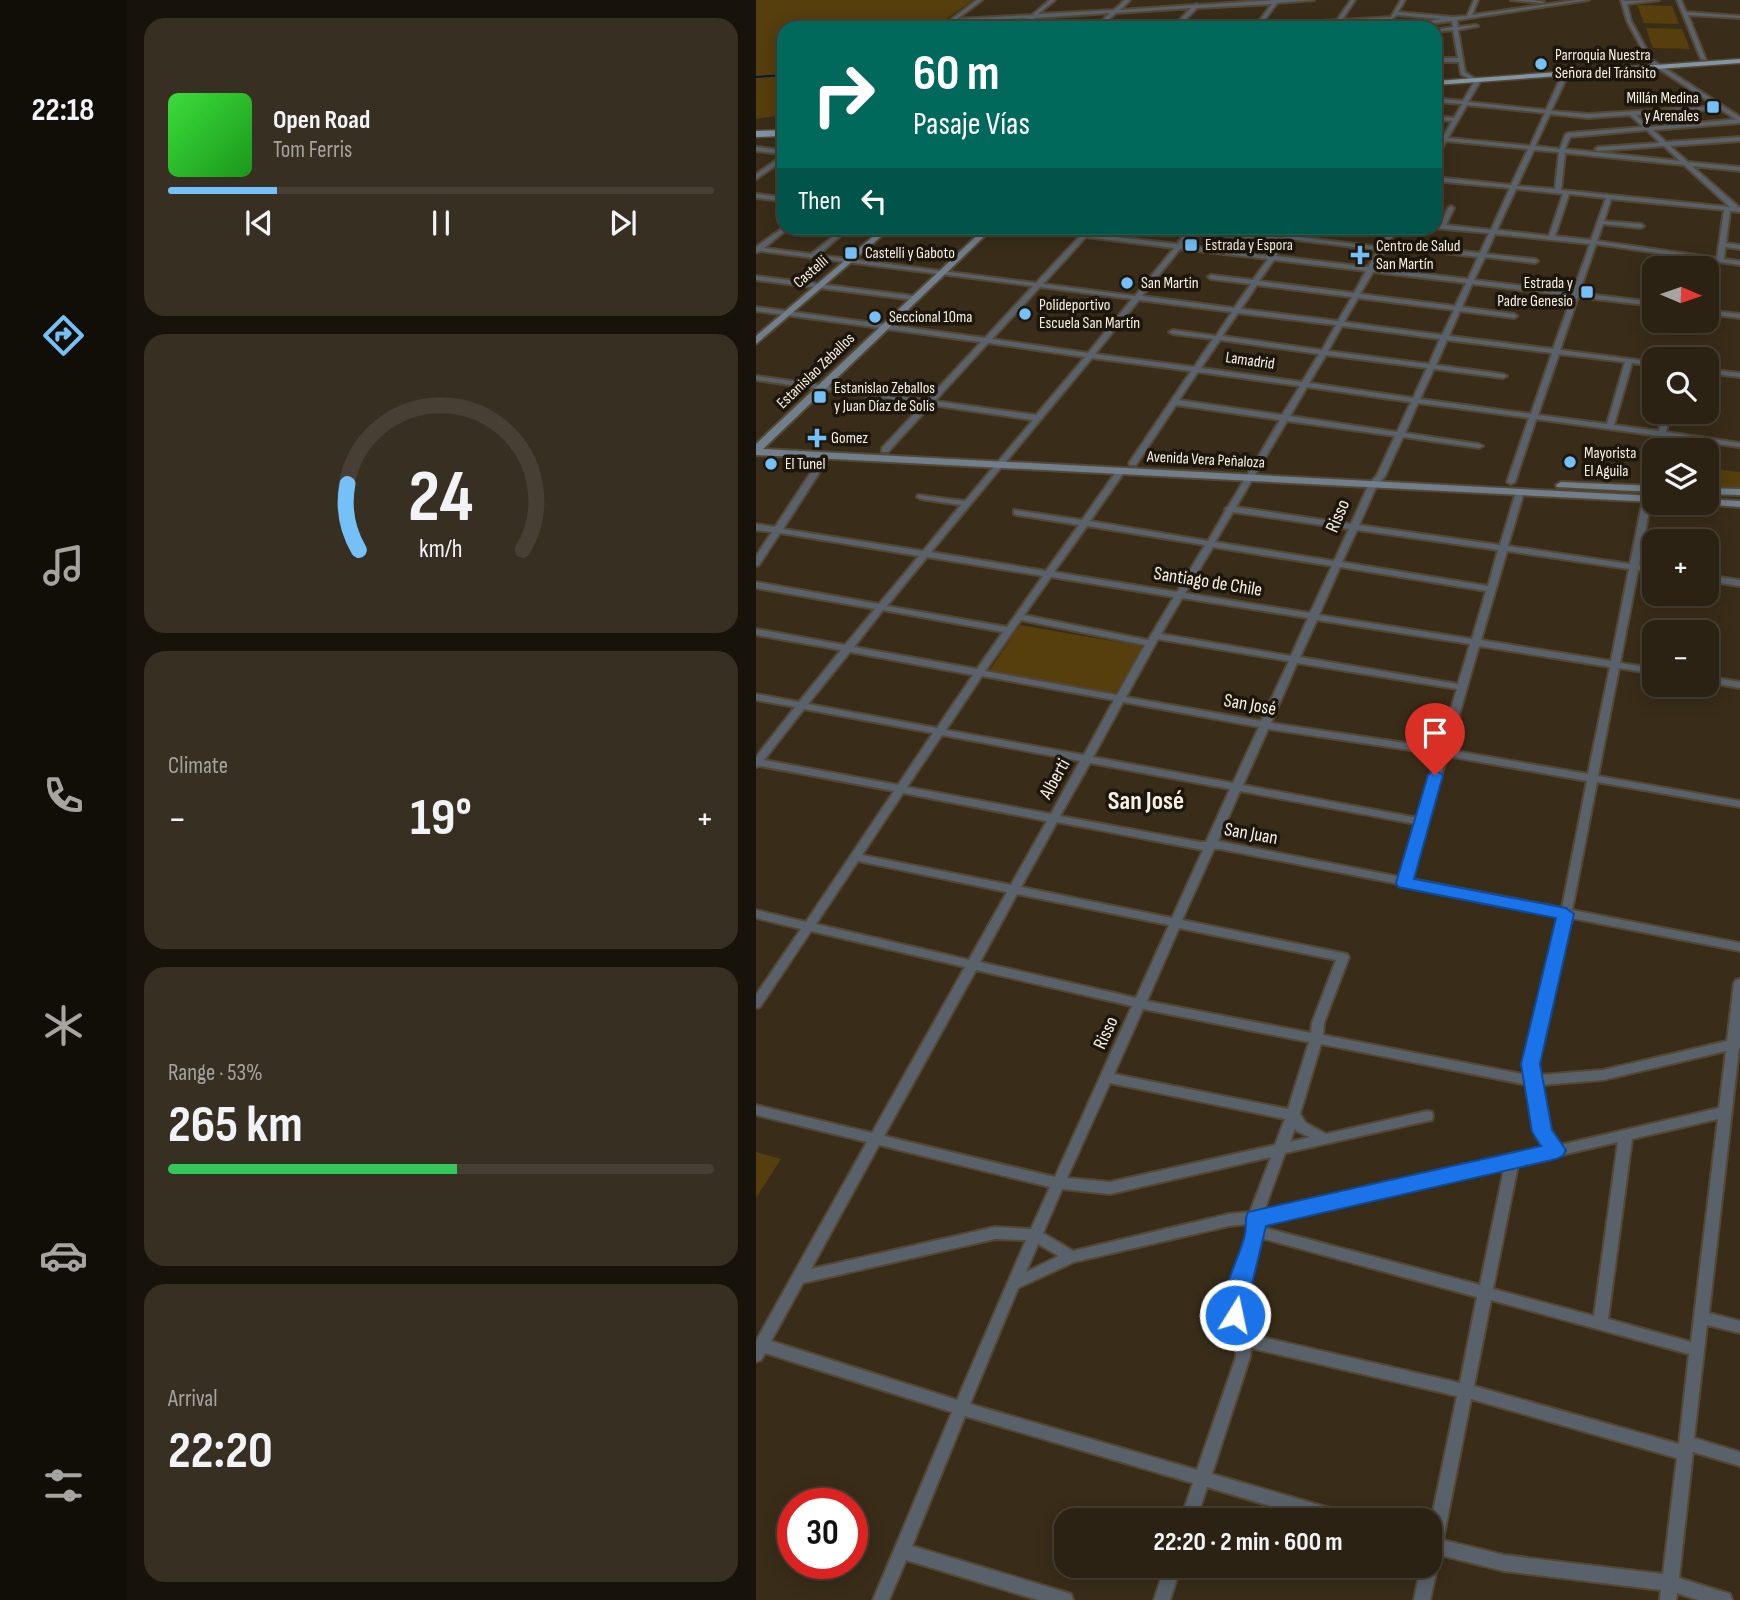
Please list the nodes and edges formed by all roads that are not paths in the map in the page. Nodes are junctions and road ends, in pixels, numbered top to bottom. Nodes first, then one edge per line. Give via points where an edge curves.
1 (981, 0) edge
2 (1053, 0) edge
3 (1128, 0) edge
4 (1202, 0) edge
5 (1312, 0) edge
6 (1353, 0) edge
7 (1403, 0) edge
8 (1476, 0) edge
9 (1513, 0) edge
10 (1587, 0) edge
11 (1657, 0) edge
12 (1679, 0) edge
13 (1276, 1) edge
14 (1624, 1) edge
15 (1550, 3) edge
16 (1195, 7) junction
17 (1114, 12) junction
18 (1684, 13) junction
19 (1394, 16) junction
20 (1032, 17) junction
21 (1469, 17) junction
22 (1740, 17) edge
23 (1454, 19) junction
24 (951, 21) joint
25 (1027, 21) edge
26 (1104, 21) edge
27 (1181, 21) edge
28 (1260, 21) edge
29 (1339, 21) joint
30 (1391, 21) edge
31 (1439, 21) edge
32 (1476, 26) dead end
33 (1455, 29) junction
34 (1442, 30) edge
35 (1704, 59) junction
36 (1740, 59) edge
37 (1442, 60) edge
38 (1462, 60) junction
39 (1654, 64) junction
40 (1562, 71) junction
41 (1470, 78) junction
42 (1442, 80) edge
43 (1442, 101) edge
44 (1466, 103) junction
45 (1721, 107) junction
46 (1549, 112) junction
47 (1632, 114) junction
48 (1442, 119) edge
49 (1455, 120) junction
50 (1740, 121) edge
51 (756, 128) edge
52 (1648, 129) junction
53 (777, 130) edge
54 (777, 131) edge
55 (756, 134) edge
56 (1442, 139) edge
57 (1445, 139) junction
58 (1740, 139) edge
59 (1442, 144) edge
60 (1665, 145) junction
61 (1533, 148) junction
62 (756, 149) edge
63 (1562, 150) junction
64 (1582, 152) junction
65 (777, 153) edge
66 (777, 160) edge
67 (1686, 163) junction
68 (1740, 169) edge
69 (756, 177) edge
70 (1442, 180) edge
71 (1514, 187) junction
72 (1562, 192) junction
73 (756, 196) edge
74 (1609, 197) junction
75 (777, 198) edge
76 (1451, 208) dead end
77 (1727, 209) junction
78 (1739, 210) edge
79 (1442, 220) edge
80 (1600, 222) junction
81 (1442, 226) edge
82 (1642, 226) dead end
83 (1495, 232) junction
84 (777, 235) edge
85 (838, 235) edge
86 (879, 235) edge
87 (982, 235) edge
88 (1083, 235) edge
89 (1092, 235) edge
90 (1187, 235) edge
91 (1240, 235) edge
92 (1286, 235) edge
93 (1390, 235) edge
94 (1284, 238) junction
95 (1550, 238) junction
96 (1593, 242) junction
97 (1722, 245) junction
98 (1178, 246) junction
99 (1383, 246) junction
100 (1740, 247) edge
101 (757, 250) edge
102 (1483, 255) junction
103 (813, 256) junction
104 (1272, 257) junction
105 (850, 260) junction
106 (1535, 261) dead end
107 (1720, 261) junction
108 (1740, 263) edge
109 (1370, 270) junction
110 (942, 272) junction
111 (1211, 277) dead end
112 (756, 278) edge
113 (1470, 281) junction
114 (1254, 282) junction
115 (1039, 284) junction
116 (820, 286) junction
117 (1576, 294) junction
118 (1356, 296) junction
119 (1136, 297) junction
120 (914, 299) junction
121 (1642, 302) edge
122 (756, 309) edge
123 (1236, 309) junction
124 (1458, 309) junction
125 (788, 313) junction
126 (1719, 314) edge
127 (1514, 316) dead end
128 (1740, 316) edge
129 (1340, 324) junction
130 (885, 327) junction
131 (1173, 332) dead end
132 (1444, 337) junction
133 (1217, 338) junction
134 (988, 340) junction
135 (756, 341) edge
136 (1556, 350) junction
137 (1324, 352) junction
138 (1090, 354) junction
139 (1629, 360) junction
140 (1642, 362) edge
141 (1432, 366) junction
142 (1197, 368) junction
143 (1719, 373) edge
144 (1740, 375) edge
145 (1503, 376) dead end
146 (756, 377) edge
147 (1306, 383) junction
148 (820, 387) junction
149 (1416, 398) junction
150 (929, 402) junction
151 (1174, 402) junction
152 (1534, 414) junction
153 (1038, 418) junction
154 (1285, 418) junction
155 (1664, 424) edge
156 (1611, 426) junction
157 (1399, 435) junction
158 (1662, 435) junction
159 (1740, 445) edge
160 (1479, 446) dead end
161 (758, 447) edge
162 (885, 450) junction
163 (826, 456) junction
164 (1004, 461) junction
165 (1133, 463) junction
166 (1121, 471) junction
167 (1252, 473) junction
168 (1377, 480) junction
169 (1511, 482) junction
170 (1719, 491) edge
171 (1520, 492) junction
172 (1740, 492) edge
173 (1642, 493) edge
174 (1642, 494) edge
175 (921, 497) dead end
176 (1719, 503) edge
177 (968, 504) junction
178 (1740, 504) edge
179 (1229, 509) junction
180 (1017, 512) dead end
181 (1646, 515) edge
182 (1085, 523) junction
183 (756, 527) edge
184 (1354, 528) junction
185 (778, 531) junction
186 (1209, 545) junction
187 (1501, 548) junction
188 (927, 555) junction
189 (756, 563) edge
190 (1337, 566) junction
191 (1633, 566) junction
192 (1642, 568) edge
193 (1049, 574) junction
194 (1719, 580) edge
195 (1740, 583) edge
196 (756, 585) edge
197 (1489, 589) junction
198 (1178, 595) junction
199 (882, 608) junction
200 (1018, 617) junction
201 (1315, 617) junction
202 (1009, 630) junction
203 (756, 632) edge
204 (1153, 639) junction
205 (1474, 642) junction
206 (847, 649) junction
207 (1295, 660) junction
208 (1614, 665) junction
209 (1642, 669) edge
210 (979, 673) junction
211 (1719, 681) edge
212 (1740, 685) edge
213 (1461, 687) junction
214 (756, 697) edge
215 (1120, 700) junction
216 (800, 705) junction
217 (1265, 725) junction
218 (939, 732) junction
219 (1442, 752) junction
220 (1085, 761) junction
221 (757, 762) edge
222 (1591, 777) junction
223 (902, 789) junction
224 (1237, 789) junction
225 (1740, 804) edge
226 (1053, 818) junction
227 (1422, 822) junction
228 (1210, 845) junction
229 (854, 857) junction
230 (1404, 883) junction
231 (1012, 890) junction
232 (1566, 914) junction
233 (756, 915) edge
234 (1176, 924) junction
235 (809, 926) junction
236 (1740, 947) edge
237 (973, 964) junction
238 (1740, 984) edge
239 (756, 1004) edge
240 (1141, 1004) junction
241 (1316, 1040) junction
242 (1737, 1043) edge
243 (1107, 1077) junction
244 (1532, 1080) junction
245 (756, 1110) edge
246 (1725, 1112) junction
247 (1293, 1115) junction
248 (1427, 1116) dead end
249 (1626, 1133) junction
250 (874, 1139) junction
251 (1325, 1139) junction
252 (1281, 1149) junction
253 (1556, 1150) junction
254 (1512, 1161) junction
255 (1057, 1183) junction
256 (1256, 1225) junction
257 (1034, 1235) junction
258 (1072, 1257) junction
259 (798, 1278) junction
260 (1013, 1284) junction
261 (1486, 1291) junction
262 (1701, 1317) junction
263 (1600, 1324) junction
264 (1740, 1327) edge
265 (1245, 1340) junction
266 (759, 1350) edge
267 (1698, 1350) junction
268 (1466, 1391) junction
269 (961, 1408) junction
270 (1686, 1448) junction
271 (1740, 1459) edge
272 (1202, 1479) junction
273 (1192, 1508) edge
274 (1302, 1508) edge
275 (1440, 1508) edge
276 (1442, 1548) edge
277 (902, 1551) junction
278 (1169, 1578) edge
279 (1427, 1578) edge
280 (1669, 1592) edge
281 (881, 1600) edge
282 (1065, 1600) edge
283 (1162, 1600) edge
284 (1422, 1600) edge
285 (1724, 1600) edge

1 - 24 street
2 - 20 street
3 - 17 street
4 - 16 street
5 - 13 street
6 - 29 street
7 - 19 street
8 - 21 street
9 - 15 street
10 - 15 street
11 - 14 street
12 - 18 street
13 - 16 street
13 - 28 street
14 - 39 street via 1629,21
15 - 21 street
16 - 17 street
16 - 27 street
17 - 20 street
17 - 26 street
18 - 22 street
18 - 35 street
19 - 23 street
19 - 29 street
19 - 30 street
20 - 24 street
20 - 25 street
21 - 23 street
23 - 31 street
23 - 33 street
32 - 33 street
33 - 34 street
33 - 38 street
35 - 36 main road
35 - 39 main road
36 - 39 main road
37 - 38 street
38 - 41 street
39 - 40 main road
39 - 45 street
40 - 41 main road
40 - 46 street, Risso
41 - 42 main road
41 - 44 street via 1476,84
43 - 44 street
44 - 46 street
44 - 49 street
45 - 47 street
45 - 50 street
46 - 47 street
46 - 61 street, Risso
47 - 52 street
48 - 49 street
49 - 57 street
50 - 52 street
51 - 53 main road
52 - 60 street
52 - 63 street via 1568,135
54 - 55 main road
56 - 57 street
57 - 59 street
57 - 61 street
58 - 60 street
60 - 64 street
60 - 67 street
61 - 63 street
61 - 71 street, Risso
62 - 65 street
63 - 64 street
63 - 72 street
64 - 67 street
66 - 69 street
67 - 68 street
67 - 78 street
70 - 71 street
71 - 72 street
71 - 83 street, Risso
72 - 74 street
72 - 95 street
73 - 75 street
74 - 77 street
74 - 80 street
76 - 79 street
77 - 78 street
77 - 97 street
80 - 82 street
80 - 96 street
81 - 83 street
83 - 95 street
83 - 102 street, Risso
84 - 101 street
85 - 103 street
86 - 105 main road, Castelli
87 - 110 main road, Estanislao Zeballos
88 - 115 street
89 - 98 street
90 - 98 street
91 - 94 street
92 - 94 street
93 - 99 street, Alberti
94 - 99 street
94 - 104 street
95 - 96 street
96 - 107 street
96 - 117 street
97 - 100 street
97 - 107 street
98 - 104 street
98 - 119 street
99 - 102 street
99 - 109 street, Alberti
101 - 103 street
102 - 106 street
102 - 113 street, Risso
103 - 105 street
104 - 109 street
104 - 114 street
105 - 110 street
105 - 116 main road, Castelli
107 - 108 street
109 - 113 street
109 - 118 street, Alberti
110 - 115 street
110 - 120 main road, Estanislao Zeballos
111 - 114 street
112 - 116 street
113 - 117 street
113 - 124 street, Risso
114 - 118 street
114 - 123 street
115 - 119 street
115 - 134 street
116 - 120 street
116 - 125 main road, Castelli
117 - 121 street
117 - 136 street
118 - 124 street
118 - 129 street, Alberti
119 - 123 street
119 - 138 street
120 - 130 main road, Estanislao Zeballos
122 - 125 street, Lamadrid
123 - 129 street
123 - 133 street
124 - 127 street
124 - 132 street, Risso
125 - 130 street, Lamadrid
125 - 135 main road, Castelli
126 - 128 street
129 - 132 street
129 - 137 street, Alberti
130 - 134 street, Lamadrid
130 - 148 main road, Estanislao Zeballos
131 - 133 street
132 - 136 street
132 - 141 street, Risso
133 - 137 street
133 - 142 street
134 - 138 street, Lamadrid
134 - 150 street
136 - 139 street
136 - 152 street
137 - 141 street
137 - 147 street, Alberti
138 - 142 street, Lamadrid
138 - 153 street
139 - 140 street
139 - 156 street
141 - 145 street
141 - 149 street, Risso
142 - 147 street, Lamadrid
142 - 151 street
143 - 144 street
146 - 148 street
147 - 149 street, Lamadrid
147 - 154 street, Alberti
148 - 150 street
148 - 161 main road, Estanislao Zeballos
149 - 152 street, Lamadrid
149 - 157 street, Risso
150 - 153 street
150 - 162 street
151 - 154 street
151 - 165 street
152 - 156 street, Lamadrid
152 - 169 street
153 - 164 street
154 - 157 street
154 - 167 street, Alberti
155 - 158 street
156 - 158 street, Lamadrid
157 - 160 street
157 - 168 street, Risso
158 - 159 street, Lamadrid
161 - 162 main road, Avenida Vera Peñaloza
161 - 163 main road, Avenida Vera Peñaloza
162 - 164 main road, Avenida Vera Peñaloza
163 - 164 main road, Avenida Vera Peñaloza
163 - 185 street
164 - 165 main road, Avenida Vera Peñaloza
164 - 166 main road, Avenida Vera Peñaloza
164 - 177 street
165 - 167 main road, Avenida Vera Peñaloza
166 - 167 main road, Avenida Vera Peñaloza
166 - 182 street
167 - 168 main road, Avenida Vera Peñaloza
167 - 179 street, Alberti
168 - 169 main road, Avenida Vera Peñaloza
168 - 171 main road, Avenida Vera Peñaloza
168 - 184 street, Risso
169 - 173 main road, Avenida Vera Peñaloza
170 - 172 main road
171 - 174 main road, Avenida Vera Peñaloza
171 - 187 street
175 - 177 street
176 - 178 main road
177 - 188 street
179 - 184 street
179 - 186 street, Alberti
180 - 182 street
181 - 191 street
182 - 186 street
182 - 193 street
183 - 185 street, Santiago de Chile
184 - 187 street
184 - 190 street, Risso
185 - 188 street, Santiago de Chile
185 - 189 street
186 - 190 street
186 - 198 street, Alberti
187 - 191 street
187 - 197 street
188 - 193 street, Santiago de Chile
188 - 199 street
190 - 197 street
190 - 201 street, Risso
191 - 192 street
191 - 208 street
193 - 198 street, Santiago de Chile
193 - 200 street
194 - 195 street
196 - 199 street
197 - 205 street
198 - 201 street, Santiago de Chile
198 - 204 street, Alberti
199 - 202 street
199 - 206 street
200 - 202 street
200 - 204 street
201 - 205 street, Santiago de Chile
201 - 207 street, Risso
202 - 210 street
203 - 206 street, San José
204 - 207 street
204 - 215 street, Alberti
205 - 208 street, Santiago de Chile
205 - 213 street
206 - 210 street, San José
206 - 216 street
207 - 213 street
207 - 217 street, Risso
208 - 209 street, Santiago de Chile
208 - 222 street
210 - 215 street, San José
210 - 218 street
211 - 212 street
213 - 219 street
214 - 216 street
215 - 217 street, San José
215 - 220 street, Alberti
216 - 218 street
216 - 221 street
217 - 219 street, San José
217 - 224 street, Risso
218 - 220 street
218 - 223 street
219 - 222 street, San José
219 - 227 street
220 - 224 street
220 - 226 street, Alberti
221 - 223 street, San Juan
222 - 225 street, San José
222 - 232 street
223 - 226 street, San Juan
223 - 229 street
224 - 227 street
224 - 228 street, Risso
226 - 228 street, San Juan
226 - 231 street, Alberti
227 - 230 street
228 - 230 street, San Juan
228 - 234 street, Risso
229 - 231 street
229 - 235 street
230 - 232 street, San Juan
231 - 234 street
231 - 237 street, Alberti
232 - 236 street, San Juan
232 - 244 street via 1531,1064
233 - 235 street
234 - 240 street, Risso
234 - 241 street via 1343,957
235 - 237 street
235 - 239 street
237 - 240 street
237 - 250 street, Alberti
238 - 242 street
240 - 241 street
240 - 243 street, Risso
241 - 244 street
241 - 247 street
242 - 244 street via 1602,1075
242 - 246 street
243 - 247 street
243 - 255 street, Risso
244 - 253 street via 1542,1132
245 - 250 street
246 - 249 street
246 - 262 street
247 - 251 street via 1301,1127
247 - 252 street
248 - 251 street
249 - 253 street
249 - 263 street
250 - 255 street
250 - 259 street, Alberti
251 - 252 street
252 - 255 street via 1110,1188
252 - 256 street
253 - 254 street
254 - 256 street via 1275,1216
254 - 261 street
255 - 257 street, Risso
256 - 258 street via 1229,1220
256 - 261 street
256 - 265 street via 1236,1298 1235,1315
257 - 258 street
257 - 259 street via 995,1233
257 - 260 street, Risso
258 - 260 street
259 - 266 street, Alberti
260 - 269 street, Risso
261 - 263 street
261 - 268 street
262 - 264 street
262 - 267 street
263 - 267 street
265 - 268 street
265 - 272 street
266 - 269 street
267 - 270 street
268 - 270 street
268 - 275 street
269 - 272 street
269 - 277 street, Risso
270 - 271 street
270 - 280 street
272 - 273 street
272 - 274 street
276 - 280 street
277 - 281 street, Risso
277 - 282 street
278 - 283 street
279 - 284 street
280 - 285 street

